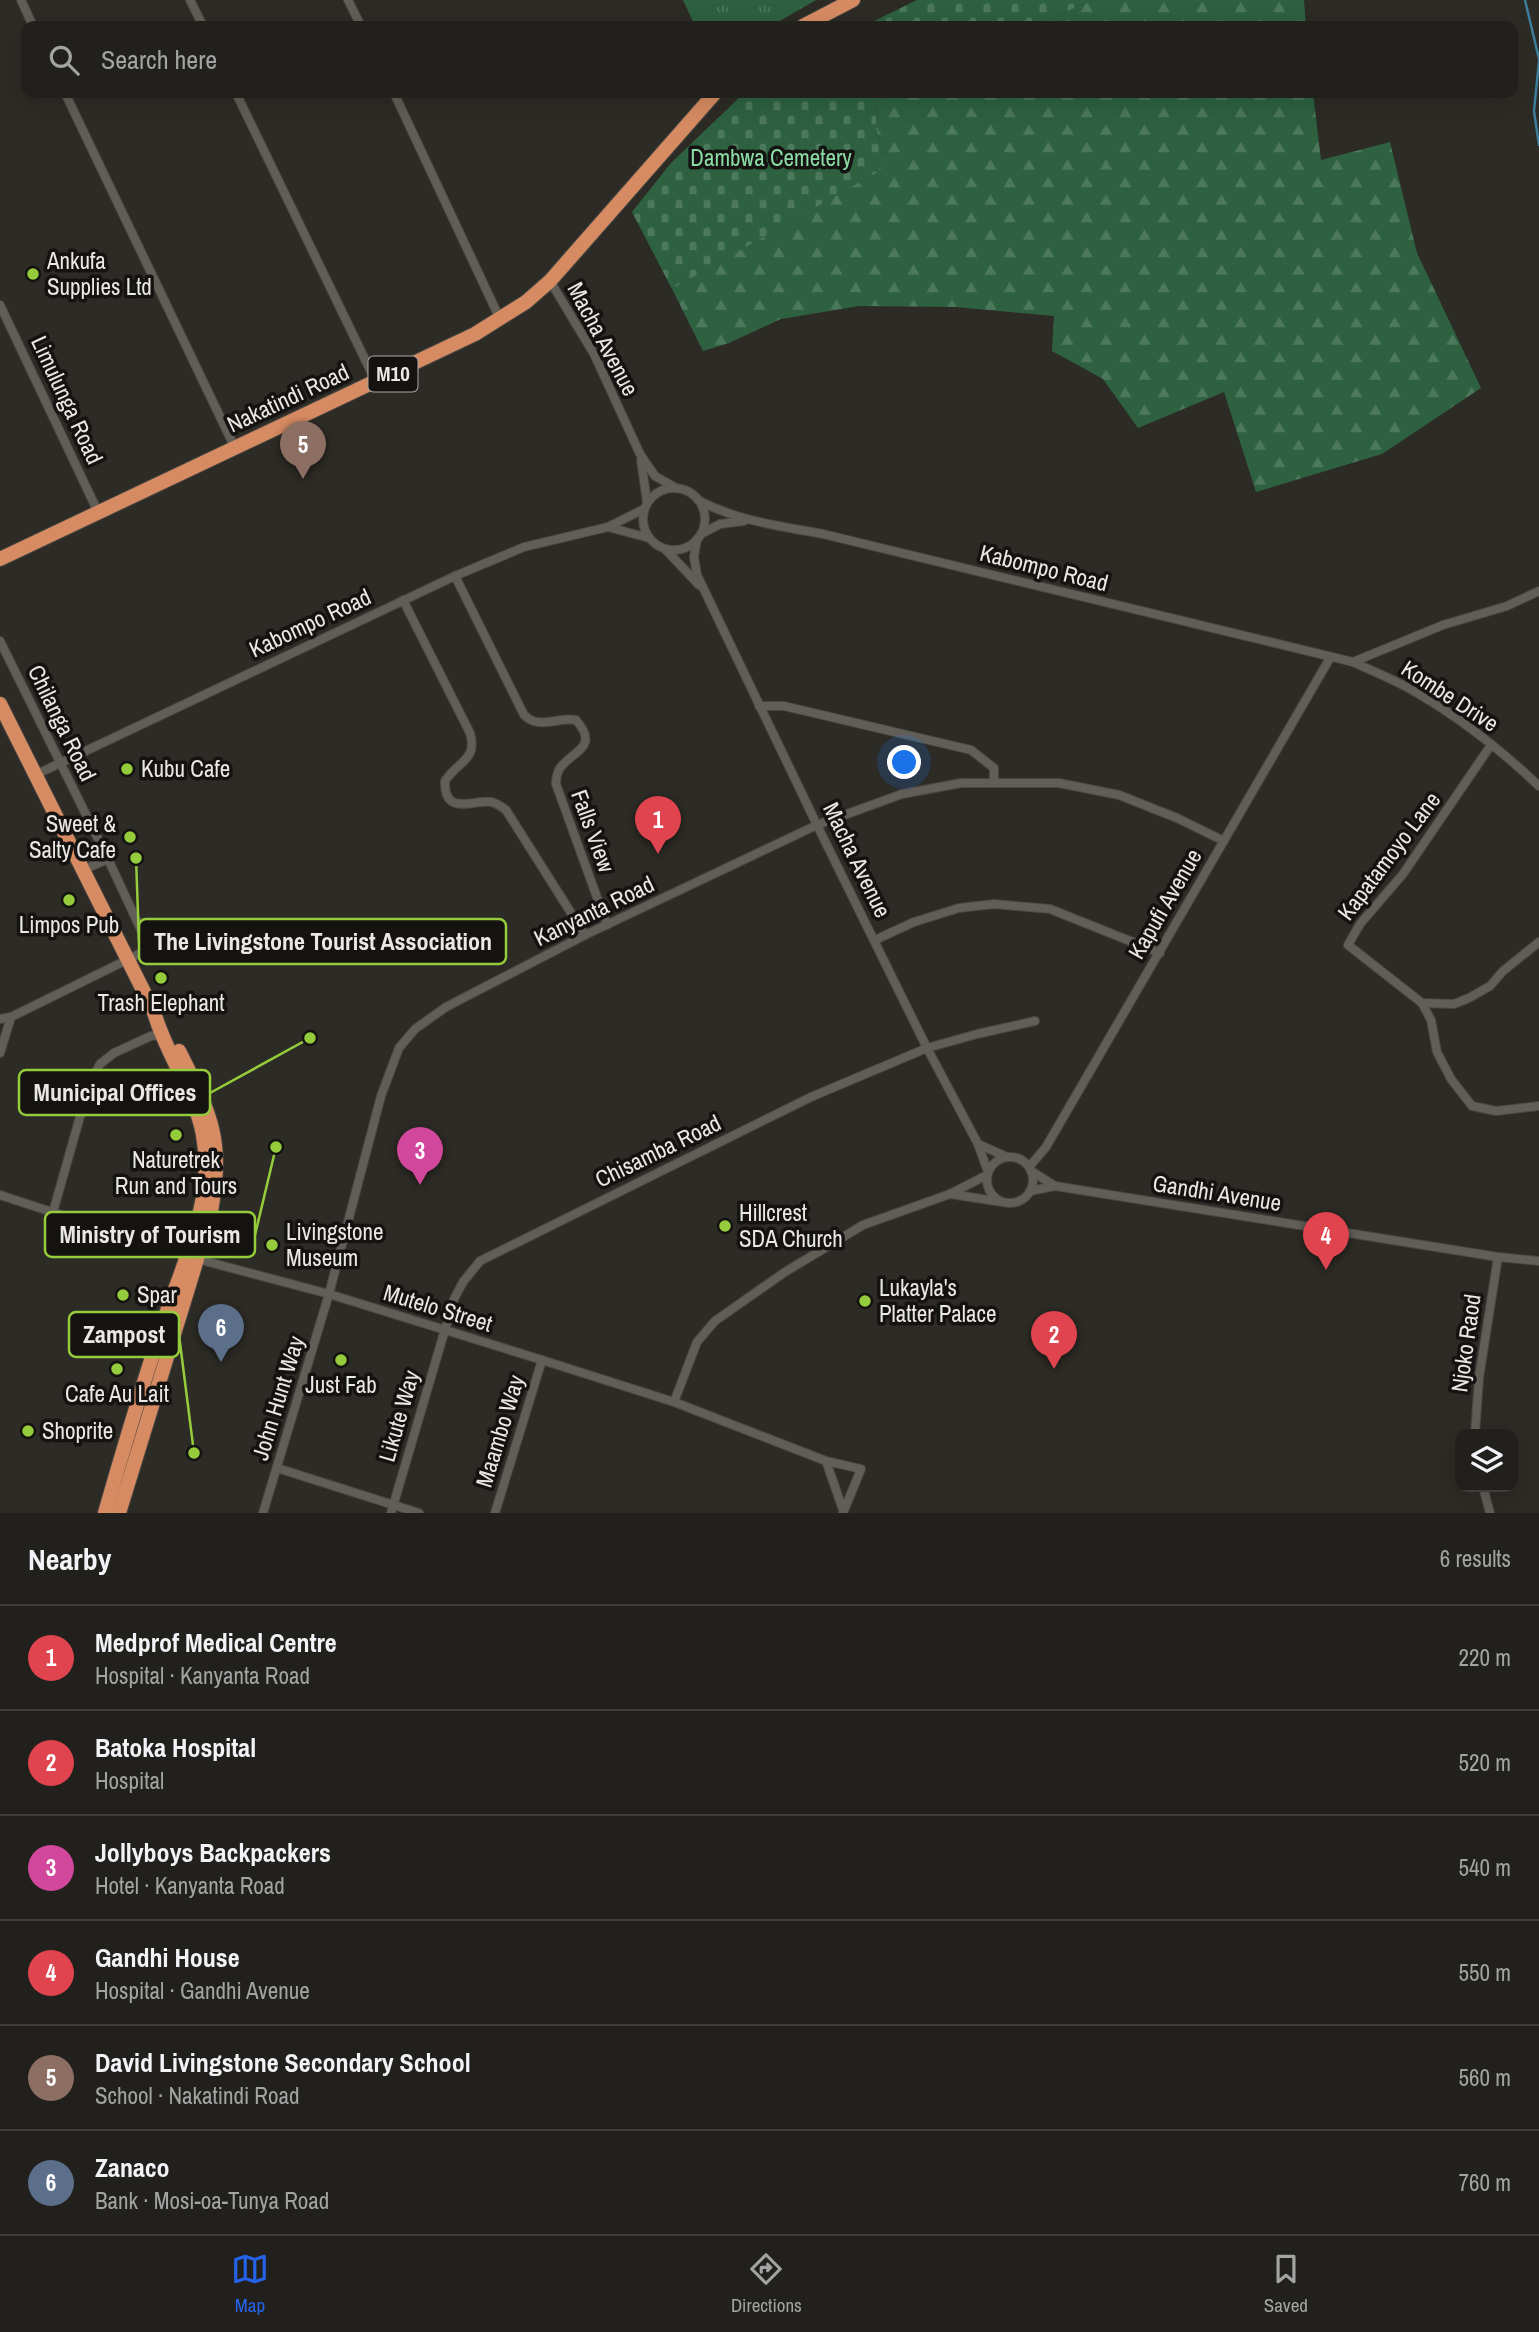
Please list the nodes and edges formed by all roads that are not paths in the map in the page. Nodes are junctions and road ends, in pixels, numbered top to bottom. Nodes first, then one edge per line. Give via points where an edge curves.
1 (21, 0) edge
2 (190, 0) edge
3 (348, 0) edge
4 (853, 0) edge
5 (31, 21) edge
6 (200, 21) edge
7 (358, 21) edge
8 (813, 21) edge
9 (67, 98) edge
10 (238, 98) edge
11 (396, 98) edge
12 (710, 98) edge
13 (550, 281) junction
14 (0, 305) edge
15 (500, 319) junction
16 (376, 382) junction
17 (236, 448) junction
18 (639, 454) junction
19 (677, 488) junction
20 (698, 500) junction
21 (646, 507) junction
22 (98, 512) junction
23 (747, 520) junction
24 (608, 527) junction
25 (699, 537) junction
26 (649, 538) junction
27 (665, 549) junction
28 (0, 559) edge
29 (455, 576) junction
30 (706, 592) junction
31 (1539, 592) edge
32 (403, 600) junction
33 (0, 641) edge
34 (1330, 658) junction
35 (1353, 662) junction
36 (0, 704) edge
37 (759, 706) junction
38 (1491, 745) junction
39 (61, 762) junction
40 (35, 775) junction
41 (994, 782) junction
42 (1539, 786) edge
43 (817, 825) junction
44 (1224, 841) junction
45 (108, 859) junction
46 (83, 870) junction
47 (607, 925) junction
48 (585, 935) junction
49 (875, 940) junction
50 (1539, 942) edge
51 (1160, 953) junction
52 (127, 960) junction
53 (1423, 1003) junction
54 (11, 1017) junction
55 (0, 1019) edge
56 (1035, 1021) dead end
57 (159, 1031) junction
58 (928, 1048) junction
59 (0, 1053) edge
60 (1539, 1106) edge
61 (978, 1144) junction
62 (1007, 1157) junction
63 (1030, 1169) junction
64 (988, 1173) junction
65 (1055, 1186) junction
66 (1030, 1191) junction
67 (950, 1194) junction
68 (0, 1195) edge
69 (1005, 1202) junction
70 (53, 1212) junction
71 (191, 1257) junction
72 (1498, 1257) junction
73 (1539, 1261) edge
74 (329, 1294) junction
75 (444, 1330) junction
76 (542, 1360) junction
77 (674, 1402) junction
78 (1475, 1429) edge
79 (827, 1461) junction
80 (277, 1468) junction
81 (1484, 1492) edge
82 (393, 1509) edge
83 (843, 1511) edge
84 (105, 1513) edge
85 (120, 1513) edge
86 (263, 1513) edge
87 (419, 1513) edge
88 (495, 1513) edge
89 (1490, 1513) edge

1 - 5 street
2 - 6 street
3 - 7 street
4 - 8 highway
9 - 17 street
10 - 16 street
11 - 15 street
12 - 13 highway, Nakatindi Road / M10
13 - 15 highway, Nakatindi Road / M10
13 - 18 street, Macha Avenue via 594,354
14 - 22 street, Limulunga Road
15 - 16 highway, Nakatindi Road / M10
16 - 17 highway, Nakatindi Road / M10
17 - 22 highway, Nakatindi Road / M10
18 - 19 street, Macha Avenue via 655,476
18 - 21 street, Macha Avenue
19 - 20 street
19 - 21 street via 657,493
20 - 23 street, Kabompo Road
20 - 25 street via 704,514
21 - 24 street, Kabompo Road
21 - 26 street via 644,529
22 - 28 highway, Nakatindi Road / M10
23 - 25 street, Kabompo Road via 720,524
23 - 34 street, Kabompo Road via 823,534
24 - 26 street, Kabompo Road
24 - 29 street, Kabompo Road via 524,547
25 - 27 street via 686,548
25 - 30 street, Macha Avenue via 696,566
26 - 27 street
27 - 30 street, Macha Avenue
29 - 32 street, Kabompo Road
29 - 47 street, Falls View via 524,715 531,722 570,719 580,725 584,746 560,768 556,784
30 - 37 street, Macha Avenue
31 - 35 street
32 - 39 street, Kabompo Road
32 - 48 street via 473,744 473,751 445,781 444,790 458,804 491,802 506,810
33 - 39 street, Chilanga Road
34 - 35 street, Kombe Drive
34 - 44 street, Kapufi Avenue
35 - 38 street, Kombe Drive via 1412,690
36 - 40 highway
37 - 41 street via 784,706 971,750 994,768
37 - 43 street, Macha Avenue
38 - 42 street, Kombe Drive
38 - 53 street, Kapatamoyo Lane via 1403,874 1348,942 1349,948
39 - 40 street, Kabompo Road
39 - 45 street, Chilanga Road
40 - 46 highway
41 - 43 street, Kanyanta Road via 902,794
41 - 44 street, Kanyanta Road via 1059,783 1119,795
43 - 47 street, Kanyanta Road
43 - 49 street, Macha Avenue
44 - 51 street, Kapufi Avenue
45 - 46 street
45 - 52 street, Chilanga Road via 148,943 147,950
46 - 52 highway
47 - 48 street, Kanyanta Road
48 - 74 street, Kanyanta Road via 446,1007 415,1029 399,1048 380,1096
49 - 51 street via 948,911 994,904 1050,909
49 - 58 street, Macha Avenue
50 - 53 street via 1490,986 1469,998 1454,1004
51 - 63 street, Kapufi Avenue
52 - 54 street, Chilanga Road
52 - 57 highway
53 - 60 street via 1437,1052 1472,1106 1496,1111
54 - 55 street, Chilanga Road
54 - 59 street
56 - 58 street, Chisamba Road
57 - 70 street via 100,1064 89,1085
57 - 71 highway via 209,1113 216,1145 216,1185 209,1217
58 - 61 street, Macha Avenue
58 - 75 street, Chisamba Road via 811,1097 480,1261 454,1299
61 - 62 street
61 - 64 street, Macha Avenue
62 - 63 street via 1015,1157
62 - 64 street via 992,1165
63 - 65 street, Gandhi Avenue
63 - 66 street
64 - 67 street
64 - 69 street via 993,1195
65 - 66 street, Gandhi Avenue
65 - 72 street, Gandhi Avenue
66 - 69 street via 1019,1201
67 - 69 street
67 - 77 street via 863,1225 715,1321 697,1342
68 - 70 street, Mutelo Street
70 - 71 street, Mutelo Street
71 - 74 street, Mutelo Street
71 - 84 highway via 156,1345
71 - 85 highway
72 - 73 street, Gandhi Avenue
72 - 78 street, Njoko Raod
74 - 75 street, Mutelo Street
74 - 80 street, John Hunt Way
75 - 76 street, Mutelo Street
75 - 82 street, Likute Way
76 - 77 street, Mutelo Street
76 - 88 street, Maambo Way
77 - 79 street, Mutelo Street
79 - 83 street
79 - 83 street, Mutelo Street via 861,1469
80 - 82 street
80 - 86 street, John Hunt Way
81 - 89 street
82 - 87 street

